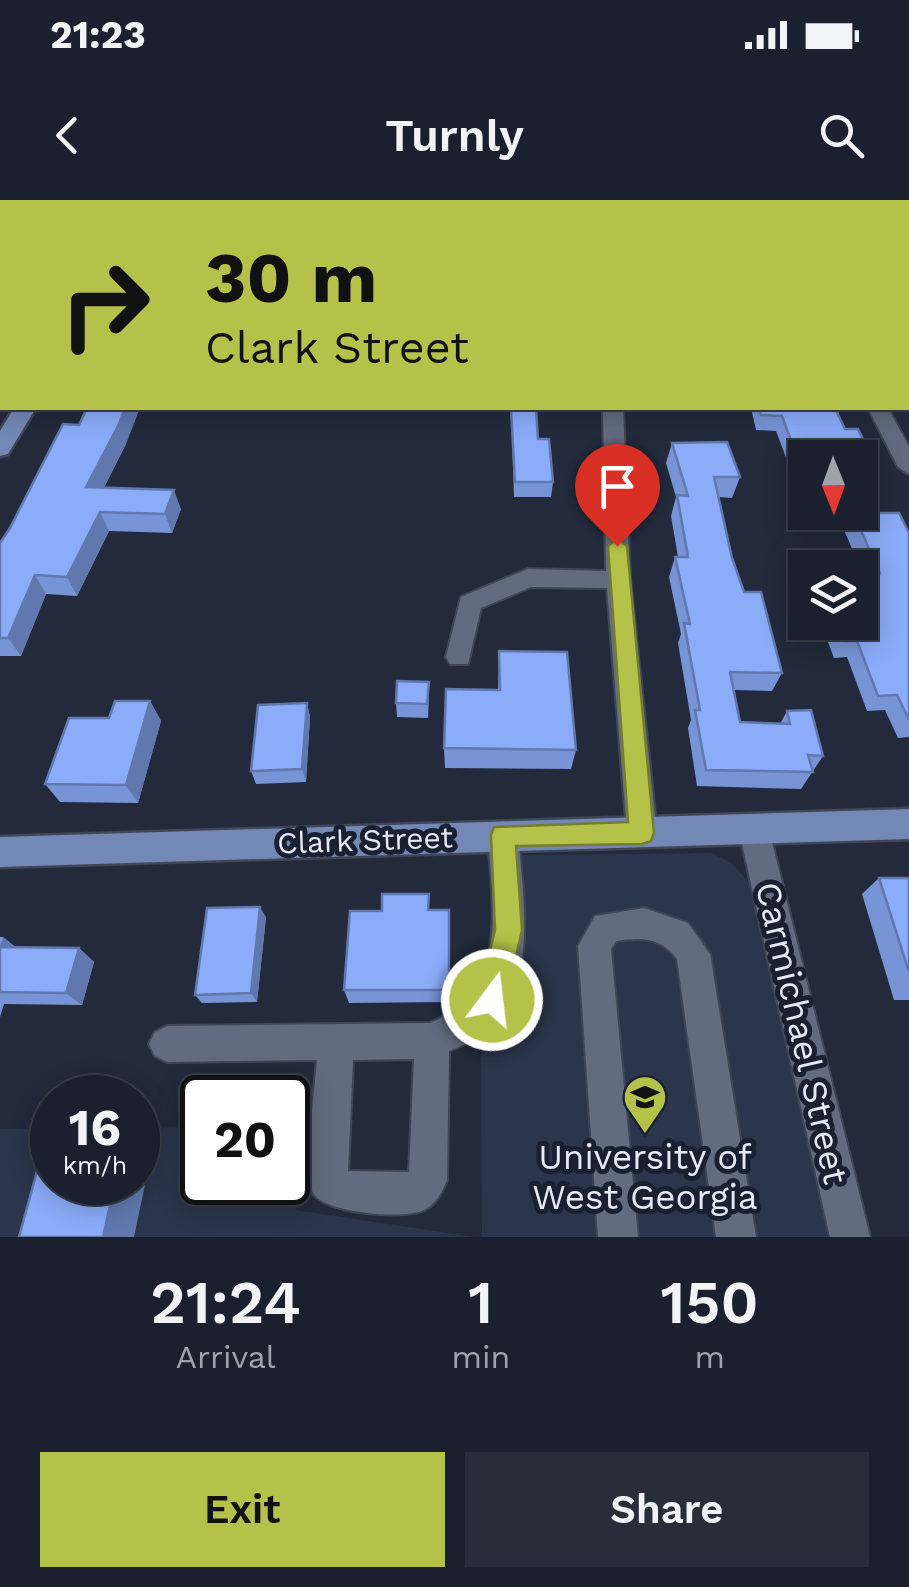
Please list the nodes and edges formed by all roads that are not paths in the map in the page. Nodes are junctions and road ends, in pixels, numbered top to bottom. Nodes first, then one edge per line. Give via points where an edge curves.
1 (25, 410) edge
2 (613, 410) edge
3 (879, 410) edge
4 (0, 449) edge
5 (909, 467) edge
6 (618, 580) junction
7 (459, 656) dead end
8 (909, 824) edge
9 (754, 830) junction
10 (642, 833) junction
11 (503, 835) junction
12 (0, 852) edge
13 (432, 1041) junction
14 (336, 1042) junction
15 (167, 1044) dead end
16 (618, 1237) edge
17 (736, 1237) edge
18 (850, 1237) edge

1 - 4 main road
2 - 6 street
3 - 5 street
6 - 7 street via 528,578 470,603
6 - 10 street
8 - 9 main road, Clark Street
9 - 10 main road, Clark Street
9 - 18 street, Carmichael Street
10 - 11 main road, Clark Street
11 - 12 main road, Clark Street
11 - 13 street via 508,930 492,1000 470,1022
13 - 14 street
13 - 14 street via 428,1180 416,1194 336,1190 328,1182
14 - 15 street
16 - 17 street via 594,946 606,927 630,922 664,925 684,937 693,954

